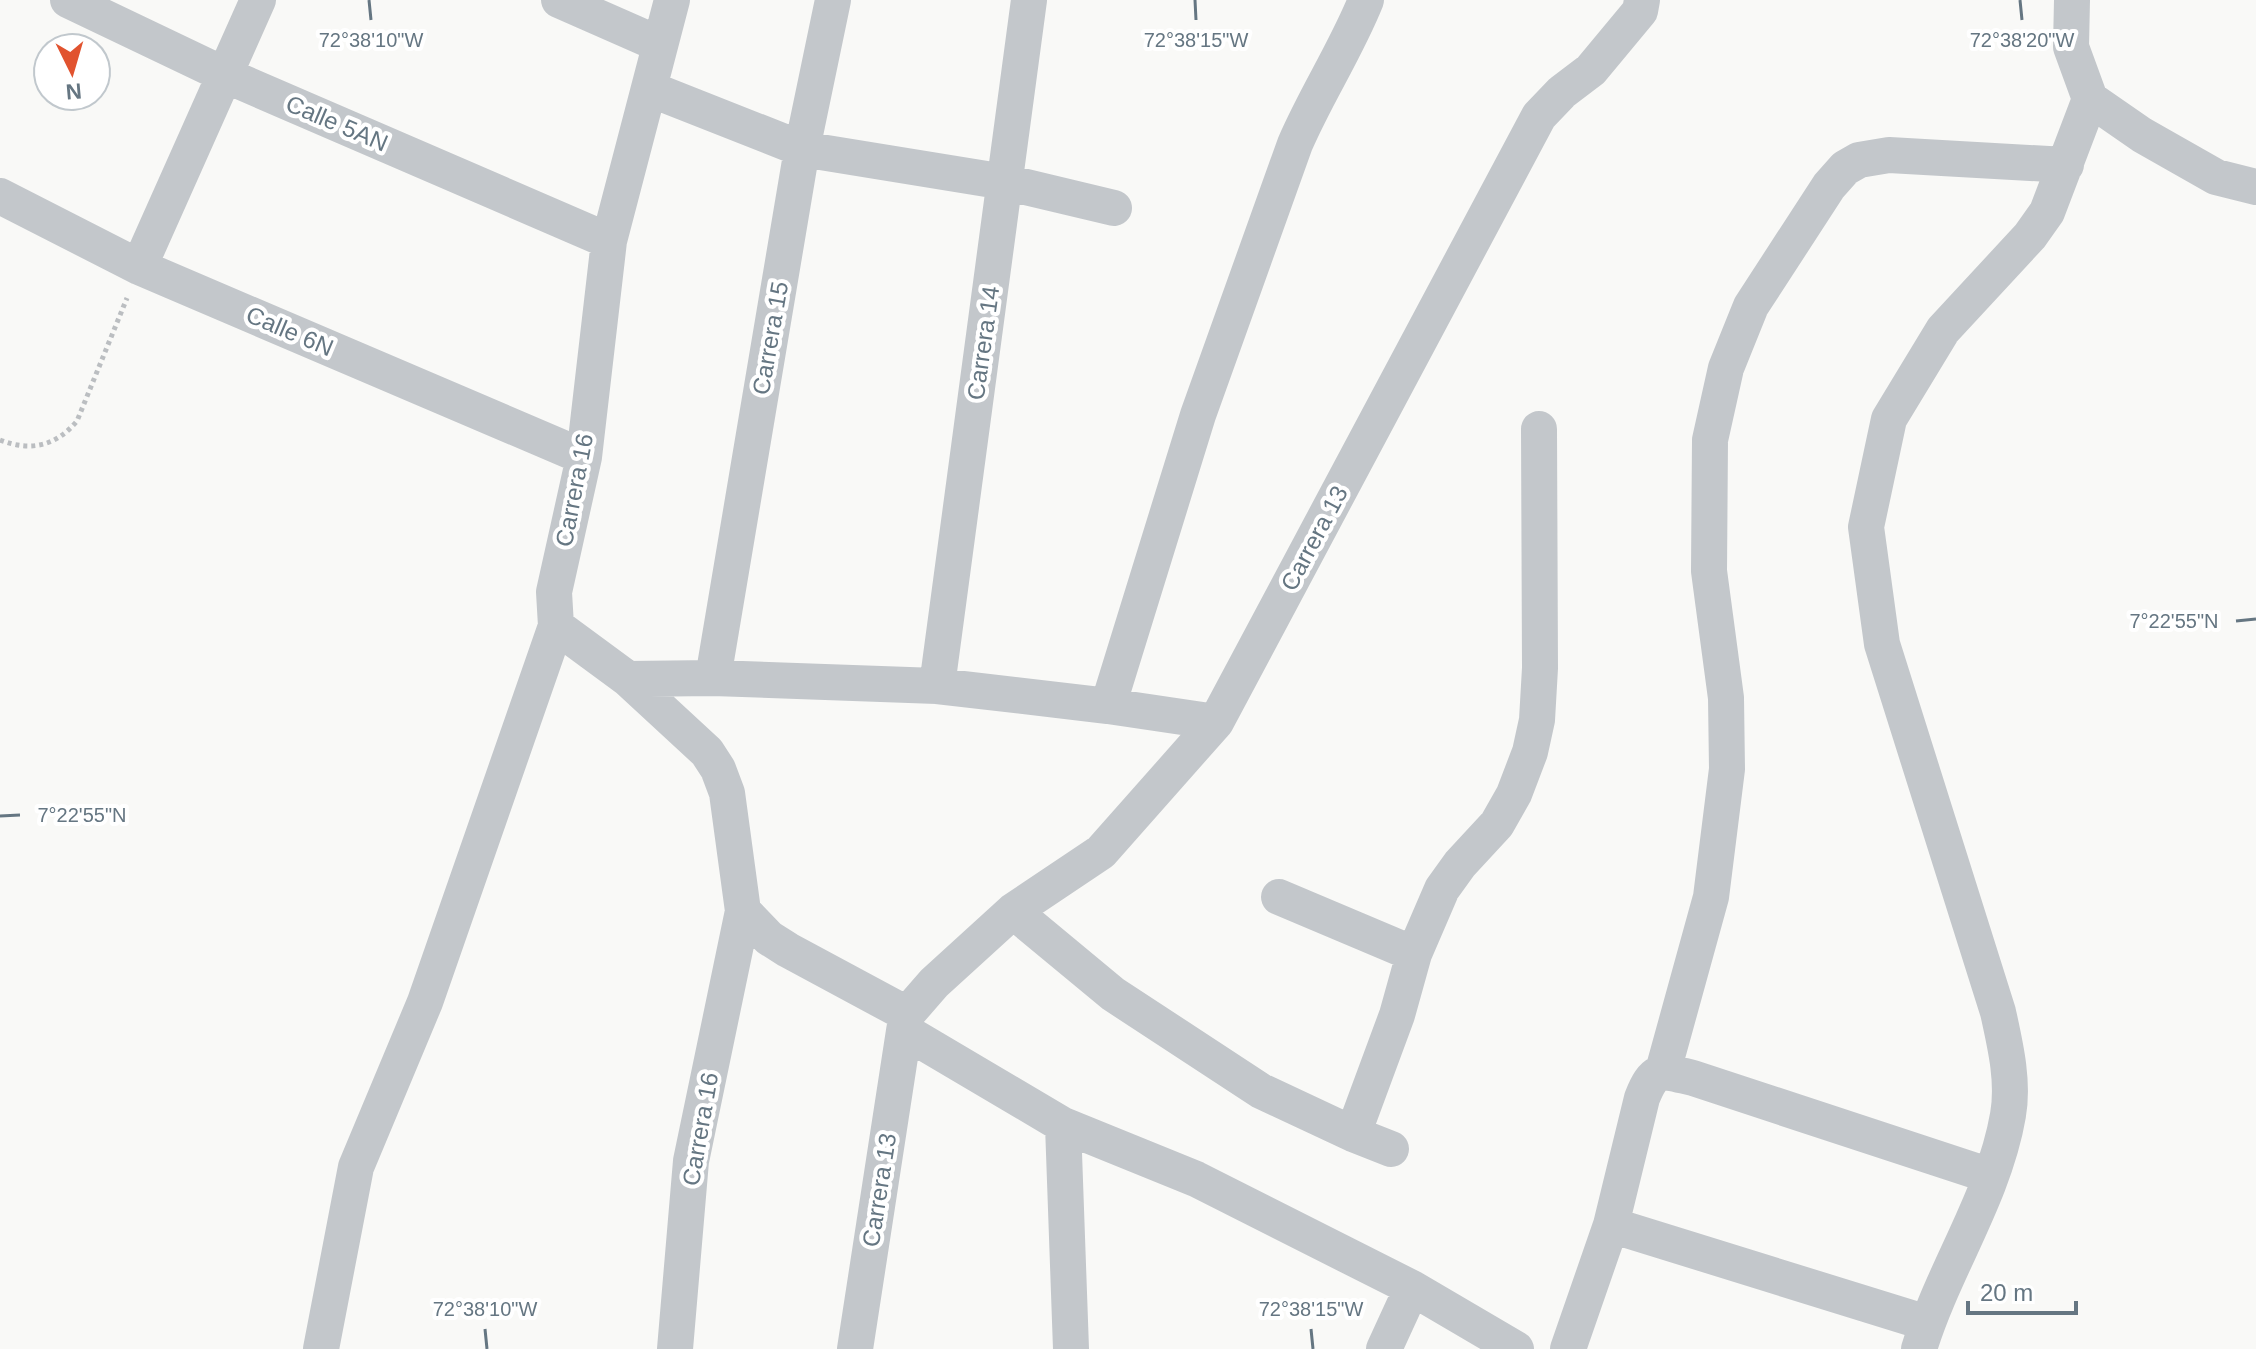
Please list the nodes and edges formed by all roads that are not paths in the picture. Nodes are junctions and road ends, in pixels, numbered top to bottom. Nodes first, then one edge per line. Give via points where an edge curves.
1 (68, 0) edge
2 (258, 0) edge
3 (559, 0) edge
4 (672, 0) edge
5 (833, 0) edge
6 (1029, 0) edge
7 (1366, 0) edge
8 (1642, 0) edge
9 (2072, 0) edge
10 (659, 44) junction
11 (225, 75) junction
12 (650, 89) junction
13 (2090, 99) junction
14 (802, 149) junction
15 (2066, 165) junction
16 (1005, 182) junction
17 (2256, 187) edge
18 (0, 196) edge
19 (1114, 208) dead end
20 (609, 241) junction
21 (139, 267) junction
22 (1539, 429) dead end
23 (584, 457) junction
24 (556, 626) junction
25 (713, 678) junction
26 (628, 679) junction
27 (937, 686) junction
28 (1108, 706) junction
29 (1216, 722) junction
30 (1279, 897) dead end
31 (743, 911) junction
32 (1013, 911) junction
33 (1414, 954) junction
34 (905, 1022) junction
35 (1663, 1071) junction
36 (1063, 1125) junction
37 (1353, 1134) junction
38 (1391, 1149) dead end
39 (1991, 1176) junction
40 (1611, 1225) junction
41 (1412, 1288) junction
42 (1923, 1336) edge
43 (321, 1349) edge
44 (675, 1349) edge
45 (855, 1349) edge
46 (1071, 1349) edge
47 (1384, 1349) edge
48 (1516, 1349) edge
49 (1568, 1349) edge

1 - 11 street, Calle 5AN
2 - 11 street
3 - 10 street
4 - 10 street, Carrera 16
5 - 14 street, Carrera 15
6 - 16 street, Carrera 14
7 - 28 street via 1295,144 1198,415
8 - 29 street, Carrera 13 via 1640,11 1591,70 1539,116
9 - 13 street via 2071,47
10 - 12 street, Carrera 16
11 - 20 street, Calle 5AN
11 - 21 street
12 - 14 street
12 - 20 street, Carrera 16
13 - 15 street
13 - 17 street via 2216,177
14 - 16 street
14 - 25 street, Carrera 15
15 - 35 street via 1889,155 1859,160 1829,186 1751,306 1726,368 1710,440 1709,571 1726,698 1725,783 1711,897
15 - 39 street via 2047,212 1943,330 1889,419 1866,527 1882,644 1998,1012 2007,1056 2008,1113
16 - 19 street
16 - 27 street, Carrera 14
18 - 21 street, Calle 6N
20 - 23 street, Carrera 16
21 - 23 street, Calle 6N
22 - 33 street via 1540,668 1530,752 1497,824 1442,889
23 - 24 street, Carrera 16 via 554,592
24 - 26 street, Carrera 16
24 - 43 street via 425,1002 356,1167
25 - 26 street
25 - 27 street
26 - 31 street, Carrera 16 via 707,752 718,769 727,793
27 - 28 street
28 - 29 street
29 - 32 street, Carrera 13 via 1101,852
30 - 33 street
31 - 34 street via 769,938
31 - 44 street, Carrera 16 via 691,1161
32 - 34 street, Carrera 13 via 934,983
32 - 37 street via 1125,1002 1261,1091
33 - 37 street
34 - 36 street
34 - 45 street, Carrera 13
35 - 39 street
35 - 40 street via 1650,1079 1642,1098
36 - 41 street via 1196,1179
36 - 46 street
37 - 38 street
39 - 42 street
40 - 42 street
40 - 49 street
41 - 47 street
41 - 48 street

